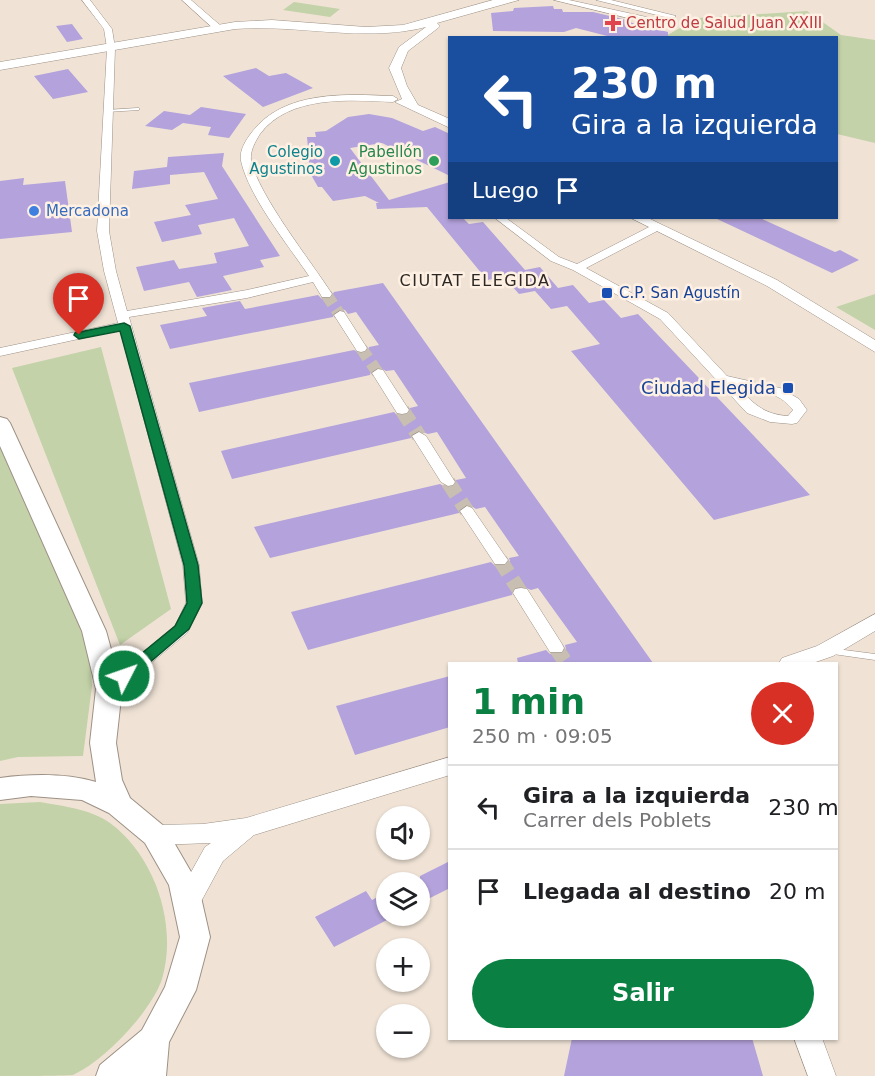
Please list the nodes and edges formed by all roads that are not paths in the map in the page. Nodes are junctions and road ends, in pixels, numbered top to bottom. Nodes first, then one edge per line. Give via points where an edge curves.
1 (86, 0) edge
2 (186, 0) edge
3 (488, 0) edge
4 (514, 0) edge
5 (558, 0) edge
6 (600, 0) edge
7 (462, 11) junction
8 (218, 28) junction
9 (386, 30) junction
10 (111, 48) junction
11 (403, 49) junction
12 (1, 66) edge
13 (401, 86) junction
14 (393, 99) junction
15 (413, 107) junction
16 (136, 109) dead end
17 (107, 111) junction
18 (448, 123) edge
19 (501, 219) edge
20 (640, 219) edge
21 (657, 227) junction
22 (578, 268) junction
23 (316, 278) junction
24 (326, 294) tunnel mouth
25 (340, 315) tunnel mouth
26 (123, 321) junction
27 (875, 347) edge
28 (362, 348) tunnel mouth
29 (0, 352) edge
30 (378, 373) tunnel mouth
31 (720, 378) junction
32 (402, 410) tunnel mouth
33 (0, 423) edge
34 (419, 436) tunnel mouth
35 (448, 482) tunnel mouth
36 (467, 511) tunnel mouth
37 (500, 560) tunnel mouth
38 (521, 593) tunnel mouth
39 (875, 621) edge
40 (556, 648) tunnel mouth
41 (825, 651) junction
42 (875, 657) edge
43 (793, 662) edge
44 (110, 688) junction
45 (448, 767) edge
46 (0, 789) edge
47 (119, 805) junction
48 (246, 828) junction
49 (155, 835) junction
50 (188, 901) junction
51 (153, 1040) junction
52 (809, 1040) edge
53 (112, 1076) edge
54 (150, 1076) edge
55 (822, 1076) edge

1 - 10 street via 108,29
2 - 8 street
3 - 7 street
4 - 7 street
5 - 6 street via 661,23 672,16
7 - 9 street via 426,24
7 - 11 street via 440,21
8 - 9 street via 270,24
8 - 10 street
9 - 11 street via 404,43
10 - 12 street
10 - 17 street
11 - 13 street via 394,69
13 - 14 street
13 - 15 street
14 - 15 street
14 - 23 street via 324,98 293,106 254,134 246,151 261,191
15 - 18 street
16 - 17 lane
17 - 26 street via 103,231
19 - 22 street via 555,259
20 - 21 street
21 - 22 street
21 - 27 street via 772,283
22 - 31 street via 664,316
23 - 24 street
23 - 26 street
25 - 28 street
26 - 29 street
26 - 44 street via 191,565 194,603 181,629
30 - 32 street
31 - 31 street via 752,410 775,419 792,420 800,410 794,399
33 - 44 main road via 94,631
34 - 35 street
36 - 37 street
38 - 40 street
39 - 41 street
41 - 42 lane
41 - 43 street
44 - 47 main road via 103,743 108,780
45 - 48 street
46 - 47 main road via 31,785 86,790
47 - 49 main road
48 - 49 street
48 - 50 street via 214,854
49 - 50 main road via 183,884
50 - 51 main road via 195,937 189,964
51 - 53 main road
51 - 54 main road
52 - 55 street

